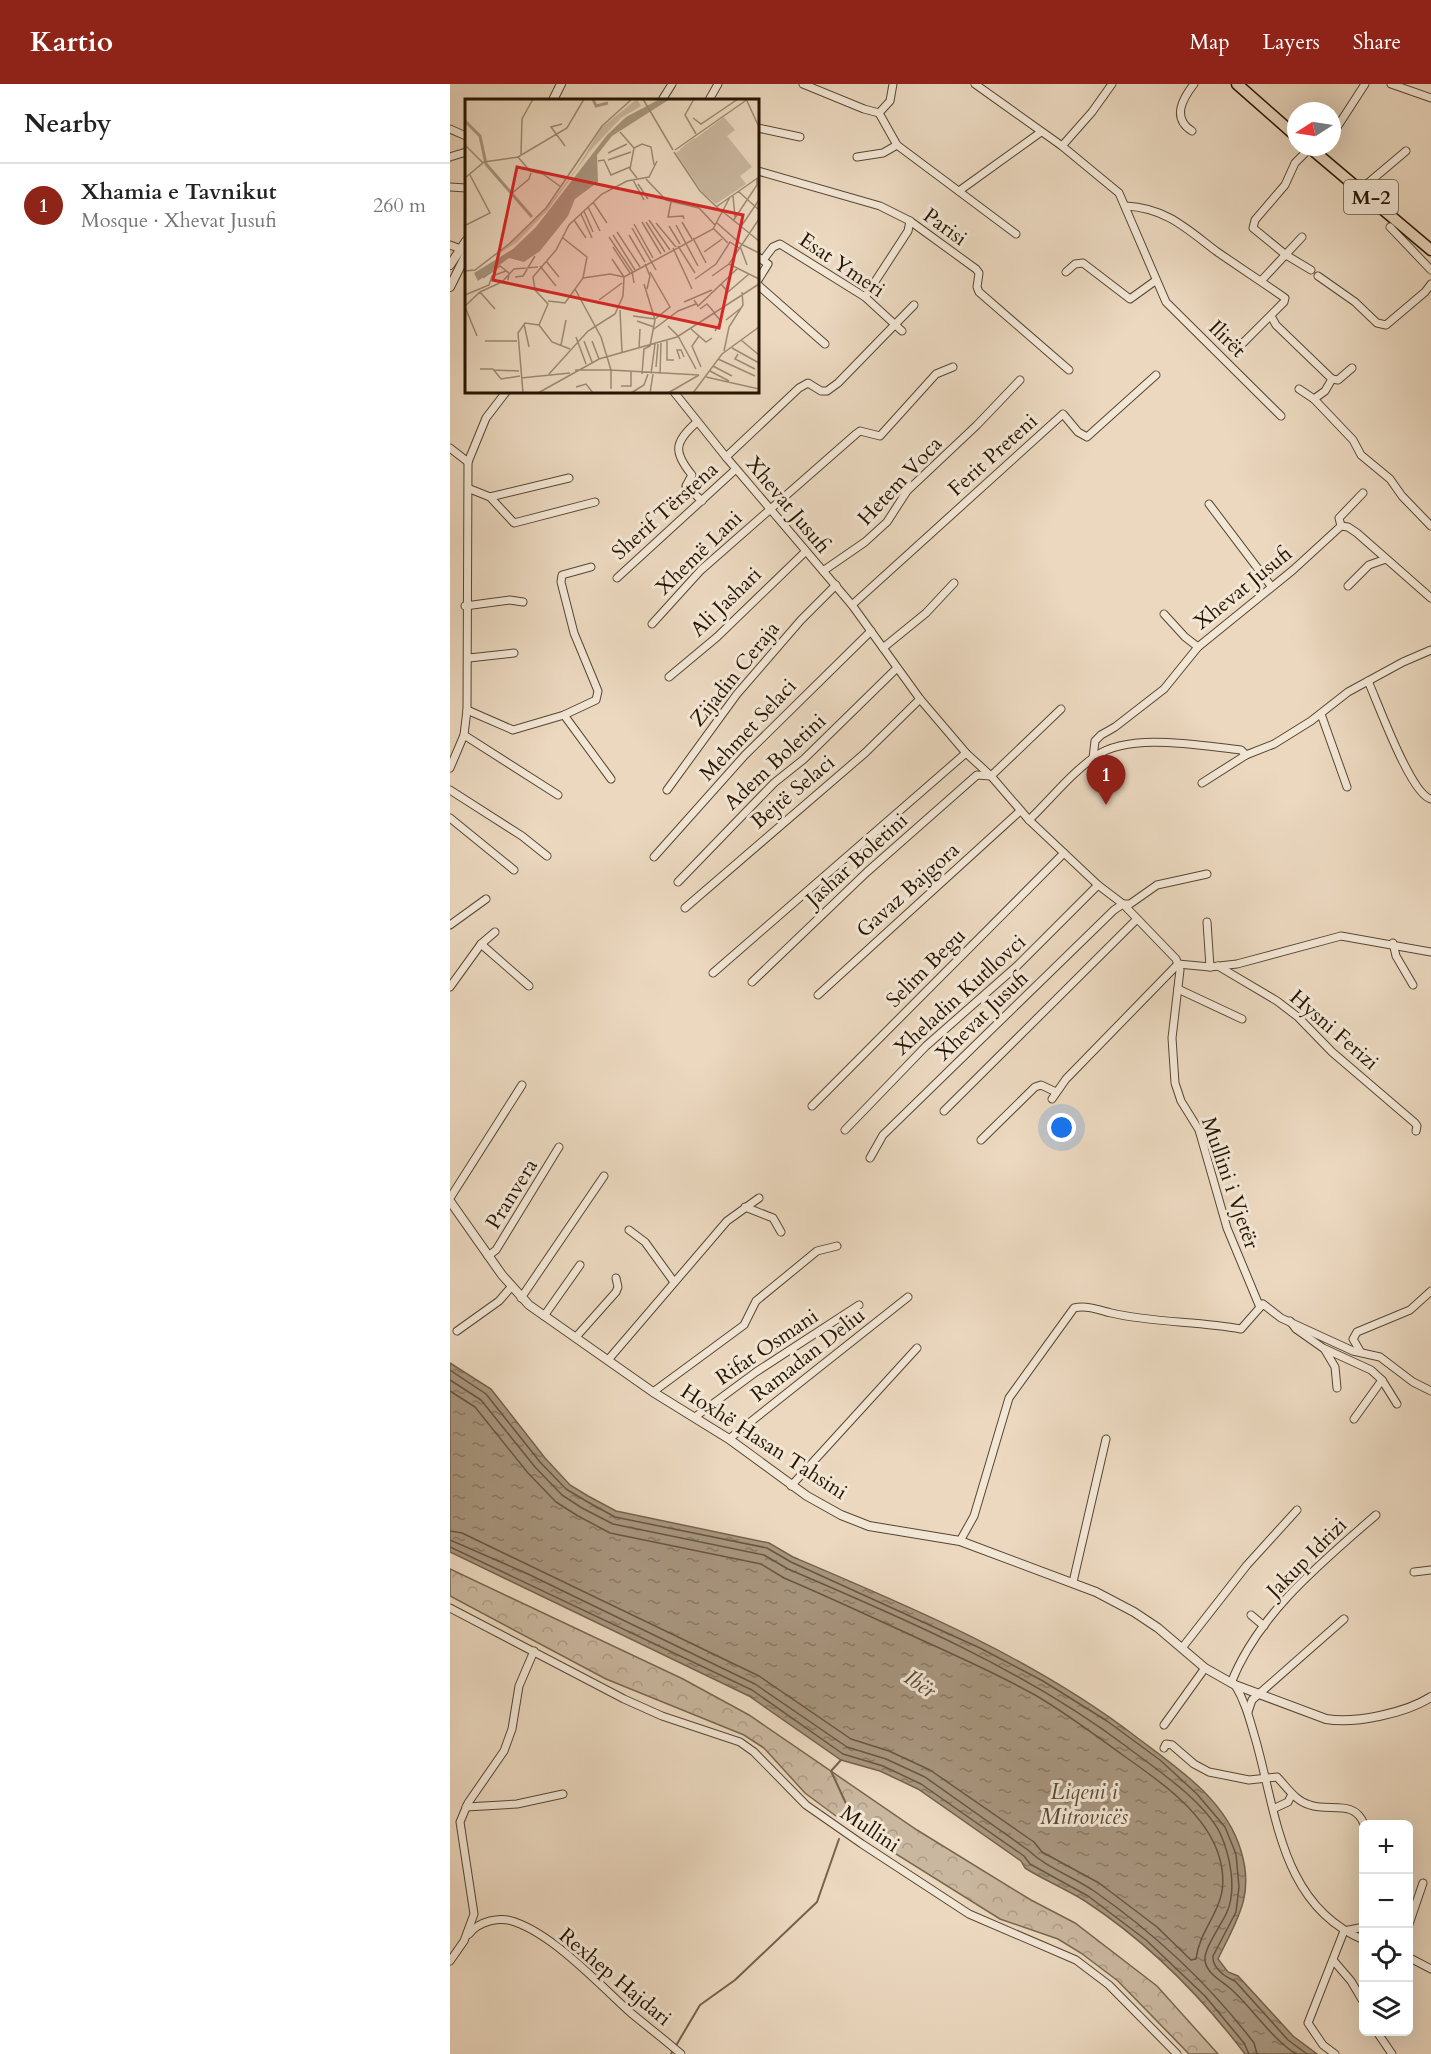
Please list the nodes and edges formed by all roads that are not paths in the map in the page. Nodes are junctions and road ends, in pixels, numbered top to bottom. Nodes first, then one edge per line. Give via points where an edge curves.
1 (561, 84) edge
2 (672, 84) edge
3 (718, 84) edge
4 (803, 84) edge
5 (893, 84) edge
6 (975, 84) edge
7 (1112, 84) edge
8 (1194, 84) edge
9 (1237, 84) edge
10 (1365, 84) edge
11 (1391, 84) edge
12 (1431, 98) edge
13 (554, 99) edge
14 (663, 99) edge
15 (710, 99) edge
16 (879, 113) junction
17 (1341, 121) edge
18 (759, 128) edge
19 (1287, 128) edge
20 (450, 129) edge
21 (1192, 130) dead end
22 (1041, 132) junction
23 (465, 136) edge
24 (800, 137) dead end
25 (897, 145) junction
26 (1062, 146) junction
27 (1406, 151) dead end
28 (465, 152) edge
29 (1305, 156) edge
30 (1323, 156) edge
31 (450, 157) edge
32 (857, 157) dead end
33 (759, 171) edge
34 (450, 187) edge
35 (465, 188) edge
36 (1361, 189) junction
37 (959, 191) junction
38 (1126, 206) junction
39 (910, 221) junction
40 (1390, 227) dead end
41 (1016, 234) dead end
42 (1302, 237) dead end
43 (450, 245) edge
44 (1431, 250) edge
45 (464, 251) edge
46 (1286, 255) junction
47 (760, 258) edge
48 (450, 265) edge
49 (1311, 270) dead end
50 (1431, 270) edge
51 (1066, 272) dead end
52 (1318, 276) dead end
53 (759, 279) edge
54 (1155, 281) junction
55 (1261, 281) junction
56 (1431, 284) edge
57 (759, 286) edge
58 (450, 287) edge
59 (865, 297) junction
60 (915, 305) dead end
61 (1271, 316) junction
62 (895, 324) junction
63 (902, 331) dead end
64 (825, 344) dead end
65 (1243, 344) dead end
66 (952, 367) dead end
67 (1352, 368) dead end
68 (1069, 370) dead end
69 (1156, 375) dead end
70 (1020, 380) dead end
71 (1332, 380) junction
72 (1299, 389) dead end
73 (505, 393) edge
74 (676, 395) edge
75 (1314, 399) junction
76 (1281, 416) dead end
77 (697, 422) junction
78 (450, 448) edge
79 (726, 457) junction
80 (468, 462) junction
81 (736, 469) junction
82 (570, 478) dead end
83 (470, 489) junction
84 (1363, 492) dead end
85 (490, 496) junction
86 (702, 501) junction
87 (595, 502) dead end
88 (1209, 504) dead end
89 (771, 508) junction
90 (1341, 526) junction
91 (1431, 526) edge
92 (805, 552) junction
93 (1386, 560) junction
94 (591, 567) dead end
95 (823, 571) junction
96 (617, 578) dead end
97 (954, 583) dead end
98 (836, 585) junction
99 (1271, 586) junction
100 (1348, 586) dead end
101 (1431, 598) edge
102 (523, 602) dead end
103 (852, 605) junction
104 (465, 606) junction
105 (1164, 614) dead end
106 (652, 624) dead end
107 (871, 631) junction
108 (1198, 647) junction
109 (883, 648) junction
110 (1431, 650) edge
111 (514, 654) dead end
112 (469, 658) junction
113 (897, 668) junction
114 (669, 677) dead end
115 (1368, 681) junction
116 (920, 699) junction
117 (1061, 709) dead end
118 (467, 710) junction
119 (1321, 714) junction
120 (564, 715) junction
121 (465, 735) junction
122 (966, 753) junction
123 (1246, 754) junction
124 (1093, 758) junction
125 (450, 768) edge
126 (991, 776) junction
127 (611, 778) dead end
128 (1202, 783) dead end
129 (1347, 787) dead end
130 (450, 790) edge
131 (667, 790) dead end
132 (558, 795) dead end
133 (1431, 799) edge
134 (1020, 811) junction
135 (450, 818) edge
136 (1029, 820) junction
137 (1064, 853) junction
138 (547, 856) dead end
139 (654, 856) dead end
140 (514, 870) dead end
141 (1207, 874) dead end
142 (678, 882) dead end
143 (1098, 885) junction
144 (486, 899) dead end
145 (1123, 904) junction
146 (685, 908) dead end
147 (1137, 919) junction
148 (1207, 922) dead end
149 (450, 925) edge
150 (495, 932) dead end
151 (481, 944) junction
152 (1393, 944) junction
153 (1431, 952) edge
154 (1178, 964) junction
155 (1214, 966) junction
156 (713, 973) dead end
157 (752, 982) dead end
158 (1413, 985) dead end
159 (529, 986) dead end
160 (450, 987) edge
161 (1178, 989) junction
162 (818, 995) dead end
163 (1242, 1019) dead end
164 (522, 1085) dead end
165 (812, 1106) dead end
166 (944, 1111) dead end
167 (844, 1130) dead end
168 (1416, 1131) dead end
169 (981, 1140) dead end
170 (559, 1147) dead end
171 (870, 1158) dead end
172 (604, 1176) dead end
173 (759, 1198) dead end
174 (450, 1199) edge
175 (745, 1207) junction
176 (629, 1230) dead end
177 (781, 1232) dead end
178 (837, 1246) dead end
179 (488, 1256) junction
180 (580, 1264) dead end
181 (616, 1278) dead end
182 (674, 1282) junction
183 (512, 1286) junction
184 (1431, 1291) edge
185 (908, 1297) dead end
186 (521, 1298) junction
187 (859, 1305) dead end
188 (1259, 1305) junction
189 (544, 1316) junction
190 (1290, 1322) junction
191 (457, 1331) dead end
192 (576, 1337) junction
193 (917, 1348) dead end
194 (1323, 1348) junction
195 (1360, 1351) junction
196 (608, 1360) junction
197 (1382, 1380) junction
198 (1336, 1388) dead end
199 (1431, 1391) edge
200 (653, 1392) junction
201 (1397, 1404) dead end
202 (695, 1417) junction
203 (1354, 1419) dead end
204 (729, 1439) junction
205 (1106, 1439) dead end
206 (791, 1486) junction
207 (1297, 1510) dead end
208 (1376, 1515) dead end
209 (960, 1541) junction
210 (1431, 1570) edge
211 (1414, 1572) dead end
212 (1073, 1582) junction
213 (450, 1608) edge
214 (1251, 1615) dead end
215 (1344, 1618) dead end
216 (1264, 1626) junction
217 (1182, 1648) junction
218 (534, 1651) junction
219 (1205, 1668) junction
220 (1233, 1684) junction
221 (1259, 1695) junction
222 (1431, 1697) edge
223 (1248, 1712) junction
224 (1164, 1725) dead end
225 (1164, 1748) dead end
226 (1267, 1778) junction
227 (563, 1794) dead end
228 (1292, 1794) junction
229 (466, 1808) junction
230 (1275, 1808) junction
231 (1362, 1820) edge
232 (1423, 1883) dead end
233 (1413, 1912) edge
234 (1359, 1928) edge
235 (1344, 1931) junction
236 (1359, 1938) edge
237 (464, 1941) junction
238 (1333, 1960) junction
239 (1413, 1960) edge
240 (450, 1961) edge
241 (1431, 1969) edge
242 (1359, 1995) edge
243 (1380, 2036) edge
244 (681, 2054) edge
245 (1177, 2054) edge
246 (1335, 2054) edge
247 (1392, 2054) edge

1 - 13 street
2 - 14 street
3 - 15 street
4 - 16 street
5 - 16 street via 890,101
6 - 22 street, Ilirët
7 - 26 street
8 - 21 street via 1184,96 1181,108 1182,122
9 - 19 main road
10 - 17 street
11 - 12 street
16 - 25 street
18 - 24 street
20 - 23 street
22 - 26 street, Ilirët
22 - 37 street
25 - 32 street via 883,153
25 - 37 street
26 - 38 street, Ilirët via 1112,187
27 - 36 street
28 - 31 street
29 - 46 street via 1295,163 1285,185 1255,220 1253,228
30 - 36 main road, M-2
33 - 39 street, Parisi via 864,201
34 - 35 street
36 - 44 main road, M-2
37 - 41 street
38 - 54 street, Ilirët
38 - 55 street via 1146,209 1183,224
39 - 59 street via 908,231
39 - 68 street, Parisi via 976,269 979,291
40 - 50 street
42 - 46 street
43 - 45 street
45 - 48 street
45 - 58 street
46 - 49 street
46 - 55 street
47 - 53 street, Esat Ymeri via 768,266
47 - 59 street, Esat Ymeri via 780,244
51 - 54 street via 1083,263 1130,299
52 - 56 street via 1377,323 1386,325
54 - 76 street, Ilirët via 1166,302
55 - 61 street via 1285,298
57 - 64 street
59 - 62 street, Esat Ymeri
60 - 62 street
61 - 65 street
61 - 71 street
62 - 63 street, Esat Ymeri
62 - 79 street via 838,383 827,391 811,383 799,388
66 - 89 street, Xhemë Lani via 936,374 880,436 860,431
67 - 71 street via 1338,380
69 - 103 street, Ferit Preteni via 1087,437 1063,414
70 - 95 street, Hetem Voca via 908,491 887,522
71 - 75 street
72 - 75 street
73 - 80 street via 486,418
74 - 77 street, Xhevat Jusufi
75 - 91 street via 1353,440 1361,455 1390,480
77 - 79 street, Xhevat Jusufi
77 - 86 street via 685,434 677,452 692,475 686,486
78 - 80 street
79 - 81 street, Xhevat Jusufi
80 - 83 street
81 - 86 street, Sherif Tërstena
81 - 89 street, Xhevat Jusufi
82 - 85 street
83 - 85 street
83 - 104 street via 469,596
84 - 90 street via 1340,518
85 - 87 street via 514,524
86 - 96 street, Sherif Tërstena
88 - 99 street
89 - 92 street, Xhevat Jusufi
89 - 106 street, Xhemë Lani via 701,570
90 - 93 street via 1357,533
90 - 99 street, Xhevat Jusufi
92 - 95 street, Xhevat Jusufi
92 - 114 street, Ali Jashari via 717,637
93 - 100 street via 1369,565
93 - 101 street
94 - 120 street via 562,575 561,582 574,633 598,695 591,704
95 - 98 street, Xhevat Jusufi
97 - 109 street via 926,613
98 - 103 street, Xhevat Jusufi
98 - 131 street, Zijadin Ceraja via 737,694
99 - 108 street, Xhevat Jusufi
102 - 104 street
103 - 107 street, Xhevat Jusufi
104 - 112 street
105 - 108 street
107 - 109 street, Xhevat Jusufi
107 - 139 street, Mehmet Selaci via 746,755
108 - 124 street, Xhevat Jusufi via 1164,689 1095,741
109 - 113 street, Xhevat Jusufi
110 - 115 street
111 - 112 street
112 - 118 street
113 - 116 street, Xhevat Jusufi
113 - 142 street, Adem Boletini via 774,783
115 - 119 street
115 - 133 street via 1412,780 1423,796
116 - 122 street, Xhevat Jusufi
116 - 146 street, Bejtë Selaci via 865,753
117 - 126 street
118 - 120 street via 513,730
118 - 121 street
119 - 123 street via 1274,744
119 - 129 street
120 - 127 street
121 - 125 street
121 - 132 street
122 - 126 street, Xhevat Jusufi
122 - 156 street
123 - 124 street, Xhevat Jusufi via 1221,747 1164,742 1120,746
123 - 128 street
124 - 136 street, Xhevat Jusufi
126 - 134 street, Xhevat Jusufi
126 - 157 street, Jashar Boletini via 977,775 858,880
130 - 138 street
134 - 136 street, Xhevat Jusufi
134 - 162 street, Gavaz Bajgora
135 - 140 street
136 - 137 street, Xhevat Jusufi
137 - 143 street, Xhevat Jusufi
137 - 165 street, Selim Begu
141 - 145 street, Xhevat Jusufi via 1157,885 1130,904
143 - 145 street, Xhevat Jusufi
143 - 167 street, Xheladin Kutllovci via 1017,966 926,1046
144 - 149 street
145 - 147 street, Xhevat Jusufi
145 - 171 street, Xhevat Jusufi via 884,1135
147 - 154 street, Xhevat Jusufi
147 - 166 street
148 - 155 street
150 - 151 street
151 - 159 street
151 - 160 street
152 - 153 street, Hysni Ferizi
152 - 155 street, Hysni Ferizi via 1341,936 1237,964
152 - 158 street
154 - 155 street, Hysni Ferizi
154 - 161 street, Mullini i Vjetër
154 - 169 street via 1054,1095 1041,1085 1035,1087
155 - 168 street, Hysni Ferizi via 1298,1017 1332,1052 1415,1123
161 - 163 street
161 - 188 street, Mullini i Vjetër via 1172,1038 1175,1083 1199,1130 1227,1228
164 - 174 street
170 - 179 street, Pranvera via 496,1250
172 - 186 street
173 - 175 street
174 - 179 street, Hoxhë Hasan Tahsini
175 - 177 street via 773,1218
175 - 182 street via 727,1221
176 - 182 street via 645,1242
178 - 200 street via 817,1251 756,1301 744,1325
179 - 183 street, Hoxhë Hasan Tahsini
180 - 189 street
181 - 192 street via 616,1292
182 - 196 street
183 - 186 street, Hoxhë Hasan Tahsini
183 - 191 street
184 - 195 street via 1410,1310 1357,1332 1353,1339
185 - 204 street, Ramadan Deliu
186 - 189 street, Hoxhë Hasan Tahsini
187 - 202 street, Rifat Osmani
188 - 190 street
188 - 209 street via 1241,1329 1152,1321 1074,1308 1009,1398 974,1516
189 - 192 street, Hoxhë Hasan Tahsini
190 - 194 street
190 - 195 street
192 - 196 street, Hoxhë Hasan Tahsini
193 - 206 street
194 - 197 street via 1364,1366
194 - 198 street via 1335,1367
195 - 199 street via 1380,1357
196 - 200 street, Hoxhë Hasan Tahsini
197 - 201 street
197 - 203 street
200 - 202 street, Hoxhë Hasan Tahsini
202 - 204 street, Hoxhë Hasan Tahsini
204 - 206 street, Hoxhë Hasan Tahsini
205 - 212 street
206 - 209 street, Hoxhë Hasan Tahsini via 869,1526
207 - 217 street via 1247,1565
208 - 216 street, Jakup Idrizi via 1325,1559
209 - 212 street, Hoxhë Hasan Tahsini
210 - 211 street
212 - 217 street, Hoxhë Hasan Tahsini via 1122,1604
213 - 218 street, Mullini
214 - 216 street, Jakup Idrizi
215 - 221 street
216 - 220 street, Jakup Idrizi via 1243,1655
217 - 219 street, Hoxhë Hasan Tahsini
218 - 229 street, Rexhep Hajdari via 519,1686 504,1751
218 - 245 street, Mullini via 647,1709 740,1742 806,1805 969,1914 1076,1960 1109,1985
219 - 220 street, Hoxhë Hasan Tahsini
219 - 224 street
220 - 221 street, Hoxhë Hasan Tahsini
220 - 223 street
221 - 222 street, Hoxhë Hasan Tahsini via 1339,1721 1378,1715
221 - 223 street
223 - 226 street
225 - 226 street via 1166,1744 1172,1745 1209,1772 1249,1780
226 - 228 street via 1277,1777
226 - 230 street
227 - 229 street
228 - 230 street via 1288,1802
228 - 231 street via 1310,1805 1350,1809
229 - 237 street, Rexhep Hajdari via 460,1822 461,1839 474,1914
230 - 235 street via 1298,1884 1325,1916
232 - 233 street
234 - 235 street
235 - 236 street
235 - 238 street
237 - 240 street, Rexhep Hajdari
237 - 244 street, Rexhep Hajdari via 483,1923 514,1921 522,1925 578,1963
238 - 242 street
238 - 246 street via 1308,2023 1323,2045
239 - 241 street
243 - 247 street

